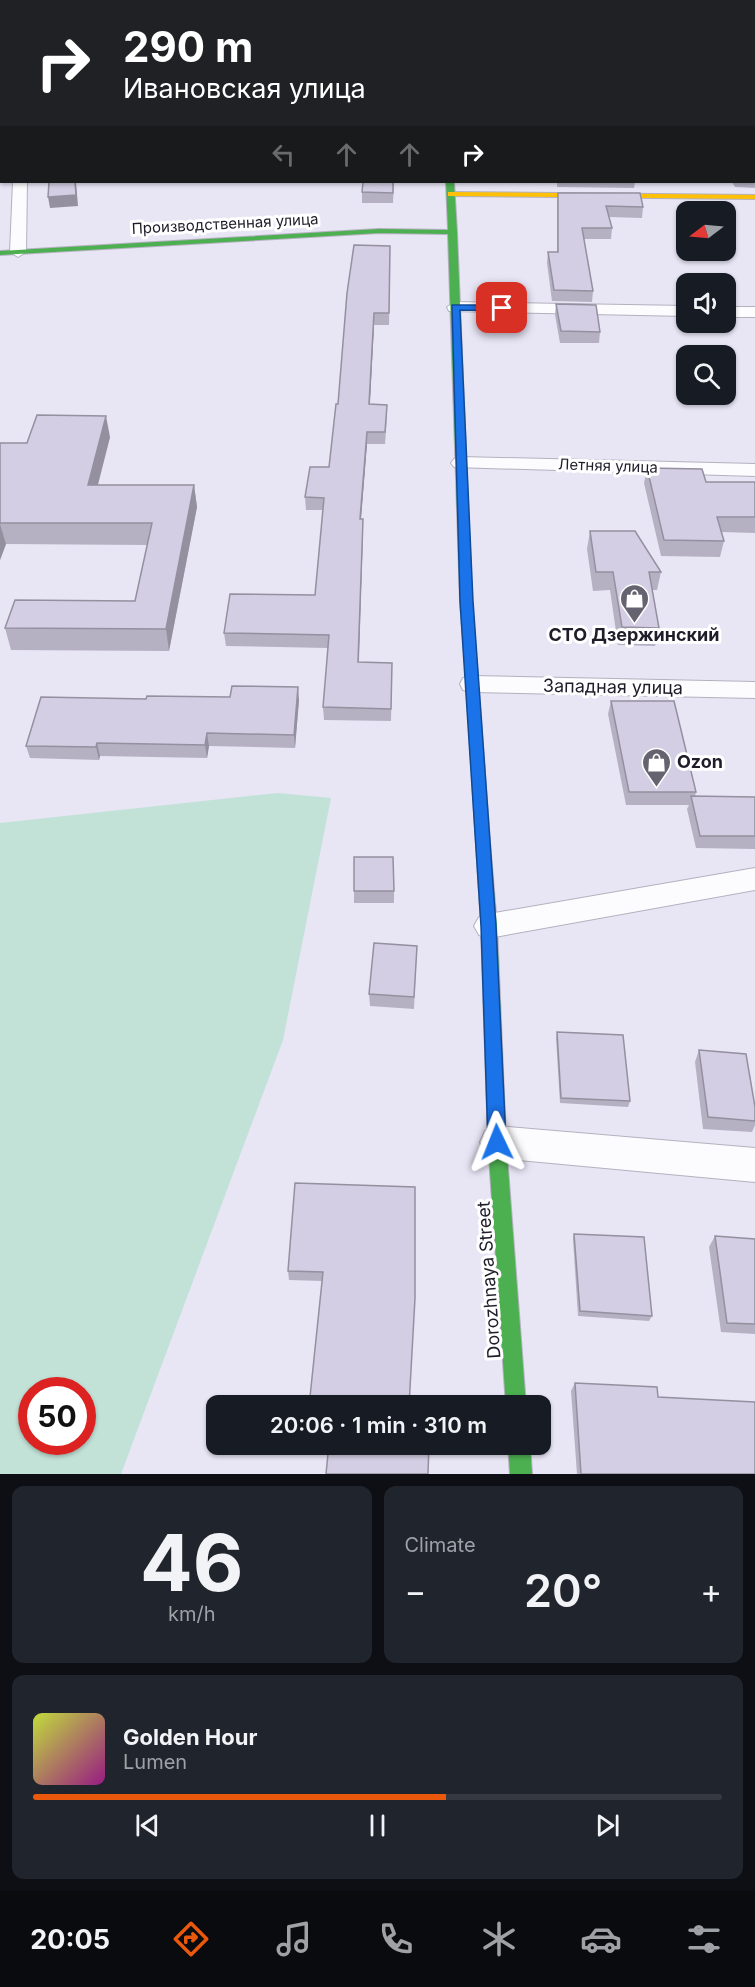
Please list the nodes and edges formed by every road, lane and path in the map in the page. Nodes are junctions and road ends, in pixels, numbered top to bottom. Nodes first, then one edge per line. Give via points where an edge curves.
1 (20, 183) edge
2 (451, 193) edge
3 (755, 197) edge
4 (379, 231) junction
5 (453, 232) junction
6 (18, 252) junction
7 (0, 253) edge
8 (454, 254) junction
9 (455, 307) junction
10 (676, 311) edge
11 (736, 312) edge
12 (755, 312) edge
13 (461, 463) junction
14 (755, 470) edge
15 (472, 684) junction
16 (755, 690) edge
17 (755, 879) edge
18 (489, 926) junction
19 (497, 1142) junction
20 (755, 1165) edge
21 (515, 1395) edge
22 (520, 1455) edge
23 (521, 1474) edge

1 - 6 street
2 - 3 main road
2 - 4 main road via 446,213 435,220
2 - 5 main road, Dorozhnaya Street
4 - 5 main road, Производственная улица
4 - 6 main road, Производственная улица
4 - 8 main road via 424,237
5 - 8 main road, Dorozhnaya Street
6 - 7 main road, Производственная улица
8 - 9 main road, Dorozhnaya Street
9 - 10 street
9 - 13 main road, Dorozhnaya Street
11 - 12 street
13 - 14 street, Летняя улица
13 - 15 main road, Dorozhnaya Street
15 - 16 street, Западная улица
15 - 18 main road, Dorozhnaya Street
17 - 18 street
18 - 19 main road, Dorozhnaya Street
19 - 20 street
19 - 21 main road, Dorozhnaya Street
22 - 23 main road

